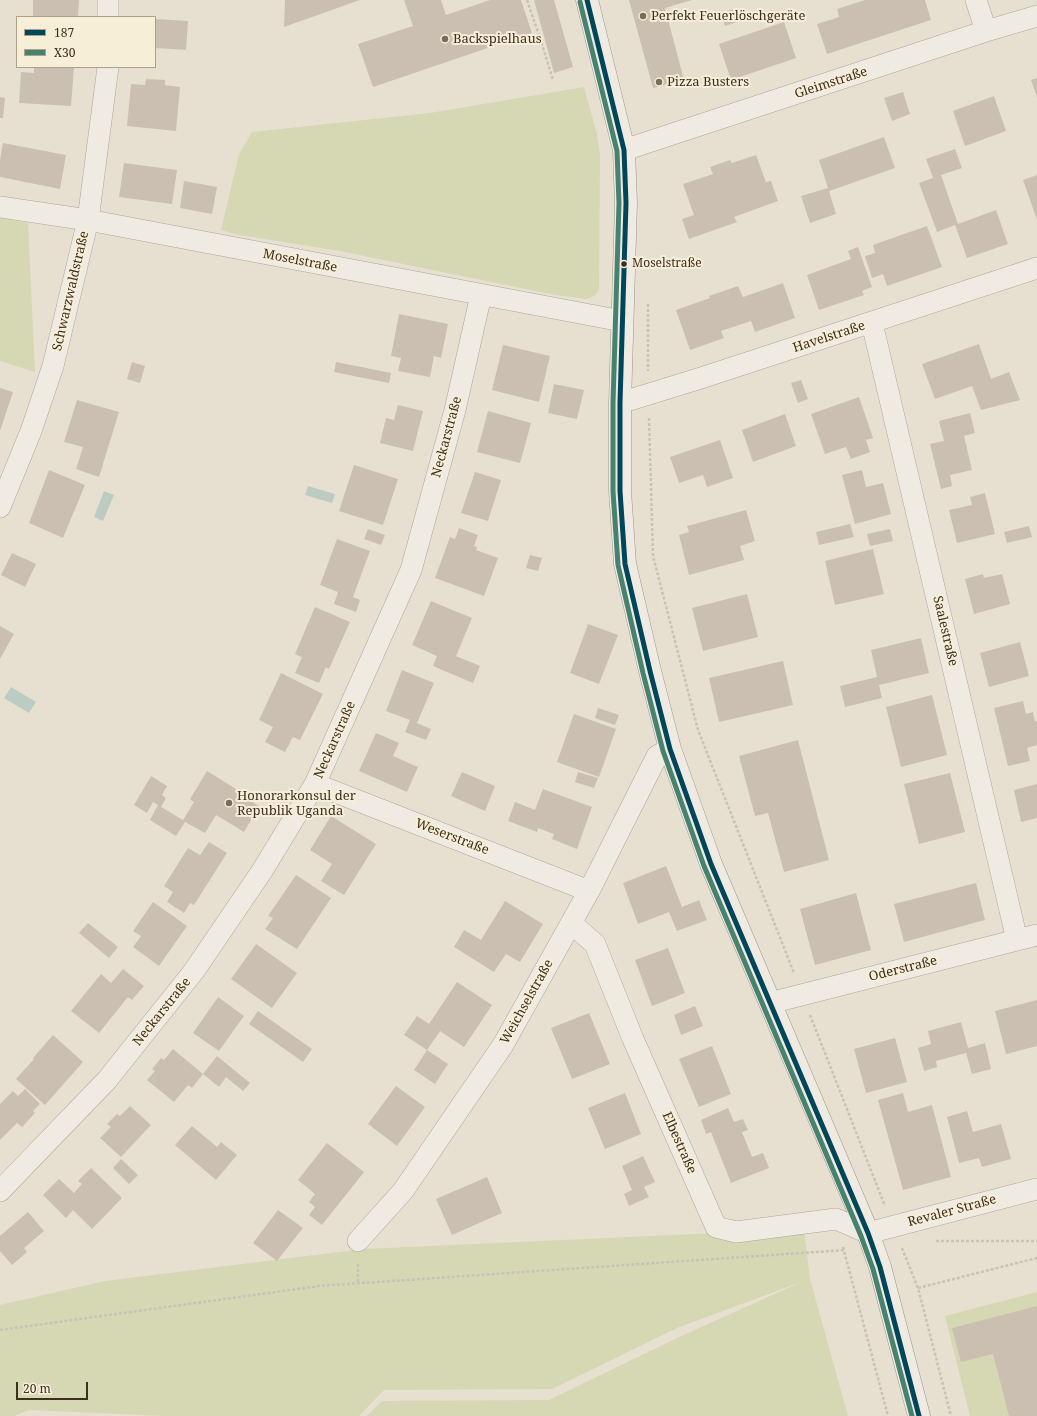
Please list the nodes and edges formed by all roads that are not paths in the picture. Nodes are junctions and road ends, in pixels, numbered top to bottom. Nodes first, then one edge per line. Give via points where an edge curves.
1 (108, 0) edge
2 (587, 0) edge
3 (976, 0) edge
4 (108, 16) edge
5 (1037, 16) edge
6 (986, 31) junction
7 (108, 68) edge
8 (624, 150) junction
9 (0, 207) edge
10 (88, 220) junction
11 (1037, 268) edge
12 (481, 295) junction
13 (622, 321) junction
14 (872, 323) junction
15 (620, 403) junction
16 (0, 507) edge
17 (670, 749) junction
18 (315, 784) junction
19 (589, 891) junction
20 (571, 923) junction
21 (1027, 938) edge
22 (770, 1003) junction
23 (1037, 1189) edge
24 (0, 1191) edge
25 (868, 1233) junction
26 (358, 1241) dead end
27 (919, 1416) edge

1 - 4 street
2 - 8 main road
3 - 6 street
5 - 6 street, Gleimstraße
6 - 8 street, Gleimstraße
7 - 10 street, Schwarzwaldstraße
8 - 13 main road via 626,208
9 - 10 street, Moselstraße
10 - 12 street, Moselstraße
10 - 16 street, Schwarzwaldstraße via 53,366 31,431
11 - 14 street, Havelstraße
12 - 13 street, Moselstraße
12 - 18 street, Neckarstraße via 455,410 411,570
13 - 15 main road
14 - 15 street, Havelstraße
14 - 21 street, Saalestraße
15 - 17 main road via 620,491 625,564
17 - 19 street, Weichselstraße via 657,756
17 - 22 main road via 711,864
18 - 19 street, Weserstraße
18 - 24 street, Neckarstraße via 262,871 194,971 107,1080
19 - 20 street, Weichselstraße
20 - 25 street, Elbestraße via 595,944 633,1039 716,1227 736,1232 836,1219
20 - 26 street, Weichselstraße via 503,1045 403,1191
21 - 22 street, Oderstraße
22 - 25 main road
23 - 25 street, Revaler Straße
25 - 27 main road via 880,1267

